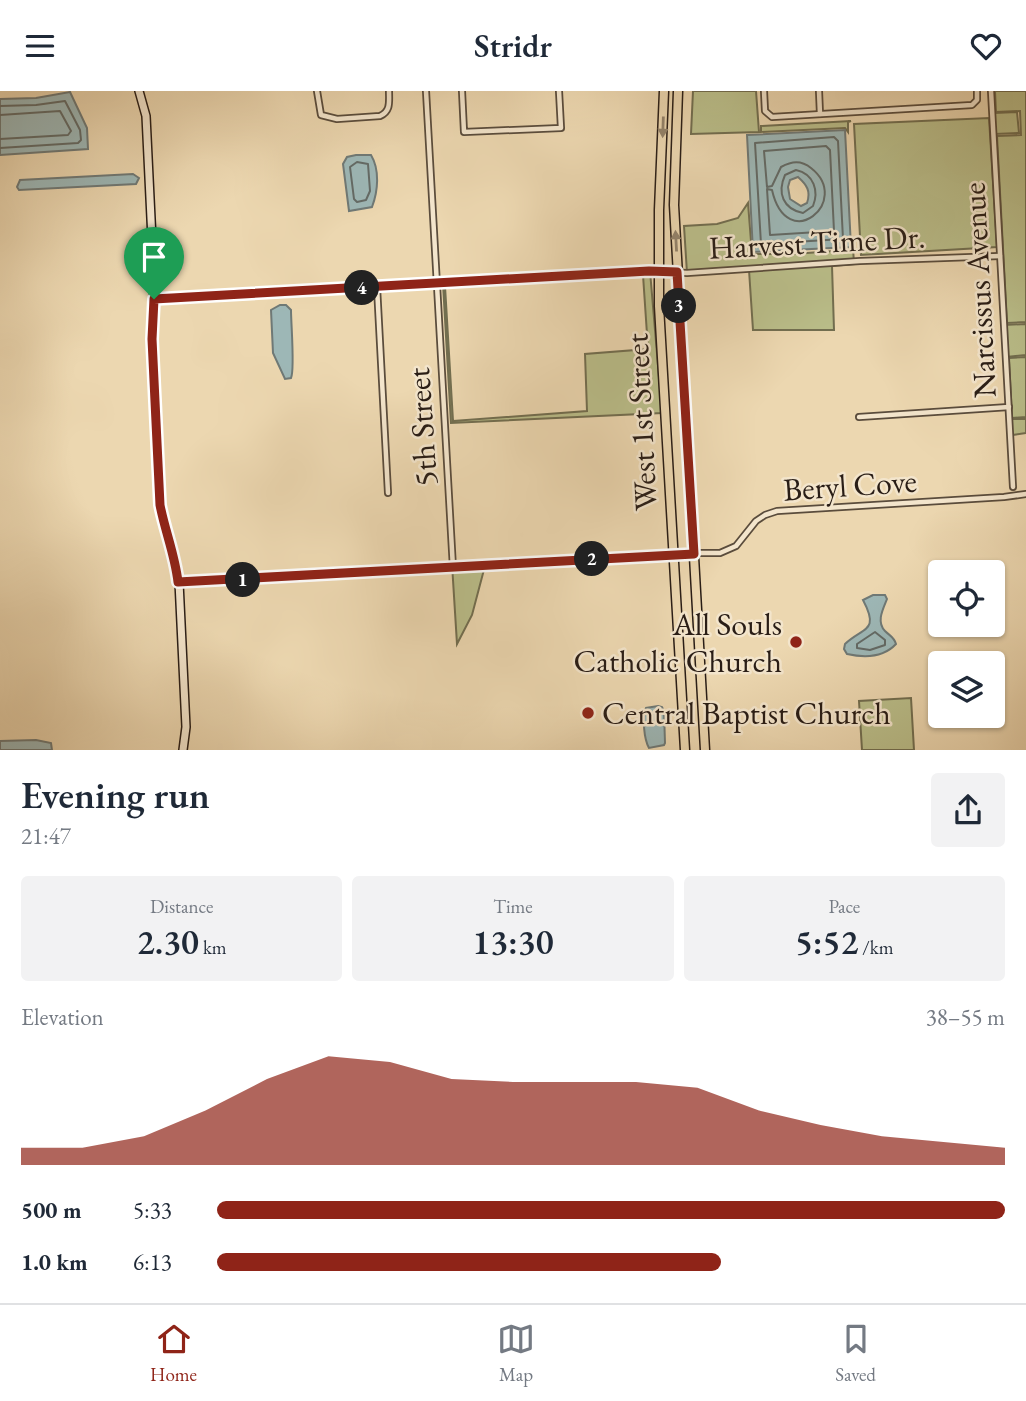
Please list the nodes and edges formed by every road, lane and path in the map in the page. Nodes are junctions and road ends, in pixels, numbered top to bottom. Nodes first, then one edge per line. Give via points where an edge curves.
1 (139, 91) edge
2 (317, 91) edge
3 (389, 91) edge
4 (426, 91) edge
5 (462, 91) edge
6 (559, 91) edge
7 (664, 91) edge
8 (678, 91) edge
9 (764, 91) edge
10 (819, 91) edge
11 (977, 91) edge
12 (991, 91) edge
13 (820, 114) junction
14 (1000, 256) junction
15 (658, 271) junction
16 (677, 272) junction
17 (437, 283) junction
18 (377, 287) junction
19 (154, 299) junction
20 (1009, 407) junction
21 (859, 417) dead end
22 (1013, 487) dead end
23 (388, 493) dead end
24 (1026, 494) edge
25 (673, 553) junction
26 (694, 554) junction
27 (453, 568) junction
28 (178, 582) junction
29 (183, 750) edge
30 (685, 750) edge
31 (705, 750) edge

1 - 19 street via 146,117
2 - 3 street via 321,115 337,119 386,114
4 - 17 street, 5th Street
5 - 6 street via 464,132 561,128
7 -> 15 main road, West 1st Street
16 -> 8 main road, West 1st Street
9 - 13 street via 765,111 772,117
10 - 13 street
11 - 13 street via 972,105
12 - 14 street, Narcissus Avenue
14 - 16 street, Harvest Time Dr.
14 - 20 street, Narcissus Avenue
15 - 16 street, Harvest Time Dr.
15 - 17 street, Harvest Time Dr.
15 - 25 main road, West 1st Street
16 - 26 main road, West 1st Street
17 - 18 street, Harvest Time Dr.
17 - 27 street, 5th Street
18 - 19 street, Harvest Time Dr.
18 - 23 street
19 - 28 street via 160,505
20 - 21 street
20 - 22 street, Narcissus Avenue
24 - 26 street, Beryl Cove via 777,511 756,521 736,546
25 - 26 street, Beryl Cove
25 - 27 street, Beryl Cove
25 - 30 main road, West 1st Street
26 - 31 main road, West 1st Street
27 - 28 street, Beryl Cove
28 - 29 street via 186,727

